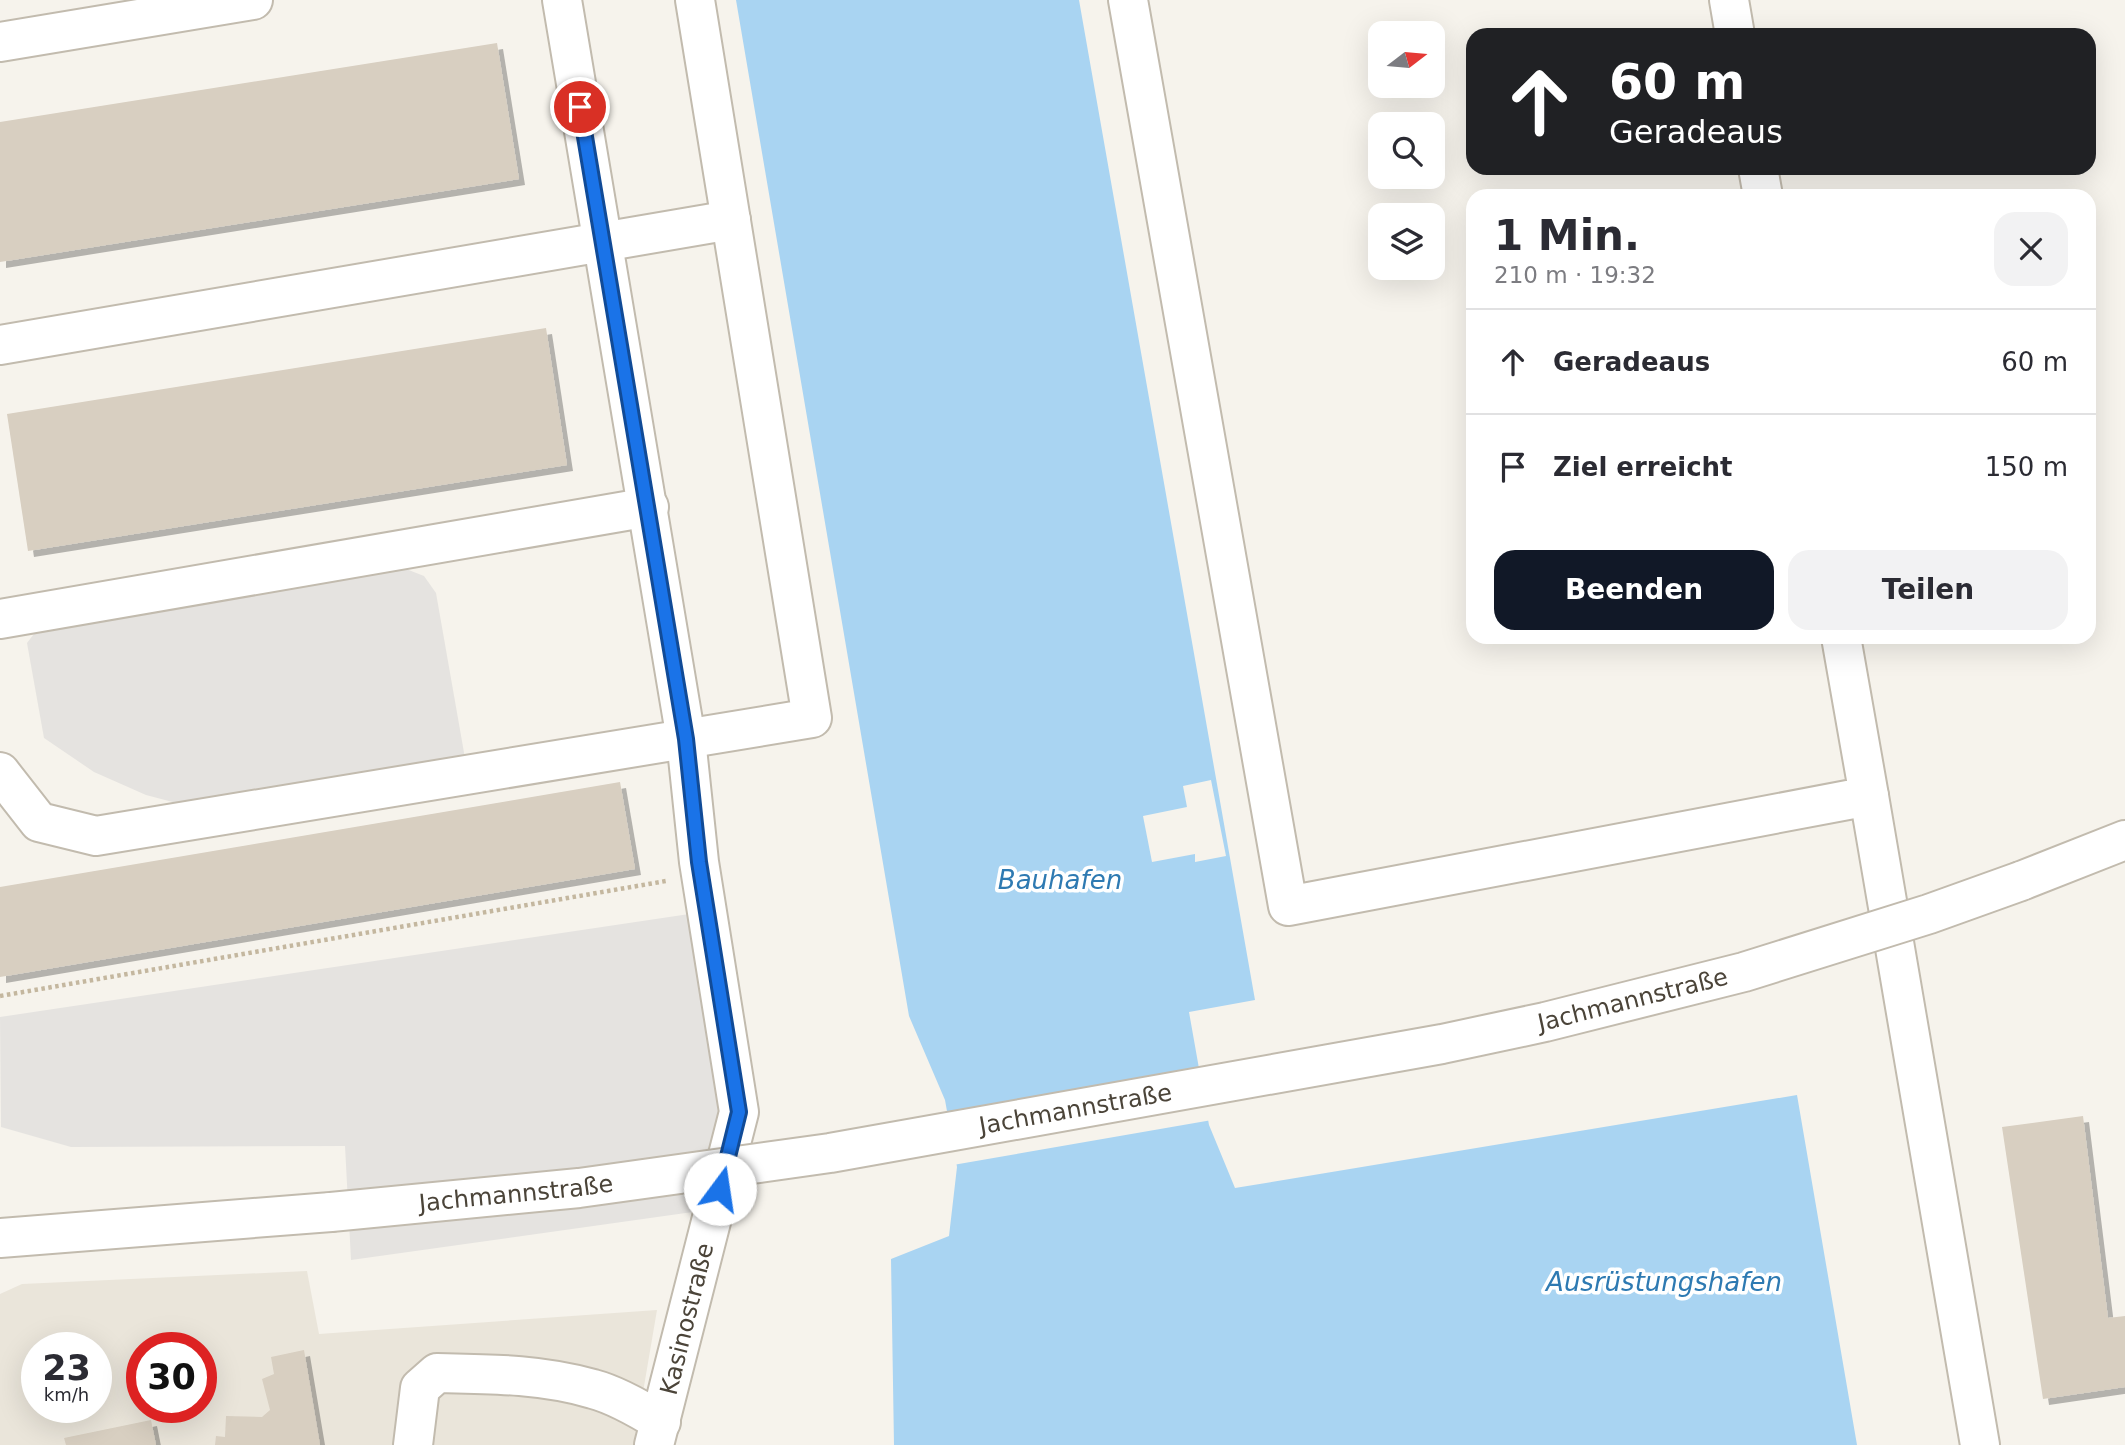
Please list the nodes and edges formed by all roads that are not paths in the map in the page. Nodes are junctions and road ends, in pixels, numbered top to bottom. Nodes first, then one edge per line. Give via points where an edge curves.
1 (253, 0) edge
2 (562, 0) edge
3 (695, 0) edge
4 (1128, 0) edge
5 (1728, 0) edge
6 (1734, 28) edge
7 (0, 42) edge
8 (731, 220) junction
9 (603, 241) junction
10 (0, 345) edge
11 (649, 507) junction
12 (0, 619) edge
13 (1842, 644) edge
14 (686, 739) junction
15 (0, 772) edge
16 (1869, 796) junction
17 (2125, 840) edge
18 (0, 1238) edge
19 (658, 1433) edge
20 (414, 1445) edge
21 (1980, 1445) edge

1 - 7 street
2 - 9 street, Kasinostraße
3 - 8 street
4 - 16 street via 1287,906
5 - 6 street
8 - 9 street
8 - 14 street via 812,718
9 - 10 street
9 - 11 street, Kasinostraße
11 - 12 street
11 - 14 street, Kasinostraße
13 - 16 street
14 - 15 street via 96,836 39,822
14 - 19 street, Kasinostraße via 700,869 739,1112
16 - 21 street
17 - 18 street, Jachmannstraße, bridge via 1928,914 1744,972 1442,1044 830,1153 579,1188
19 - 20 street via 640,1409 595,1389 544,1378 437,1373 420,1388

